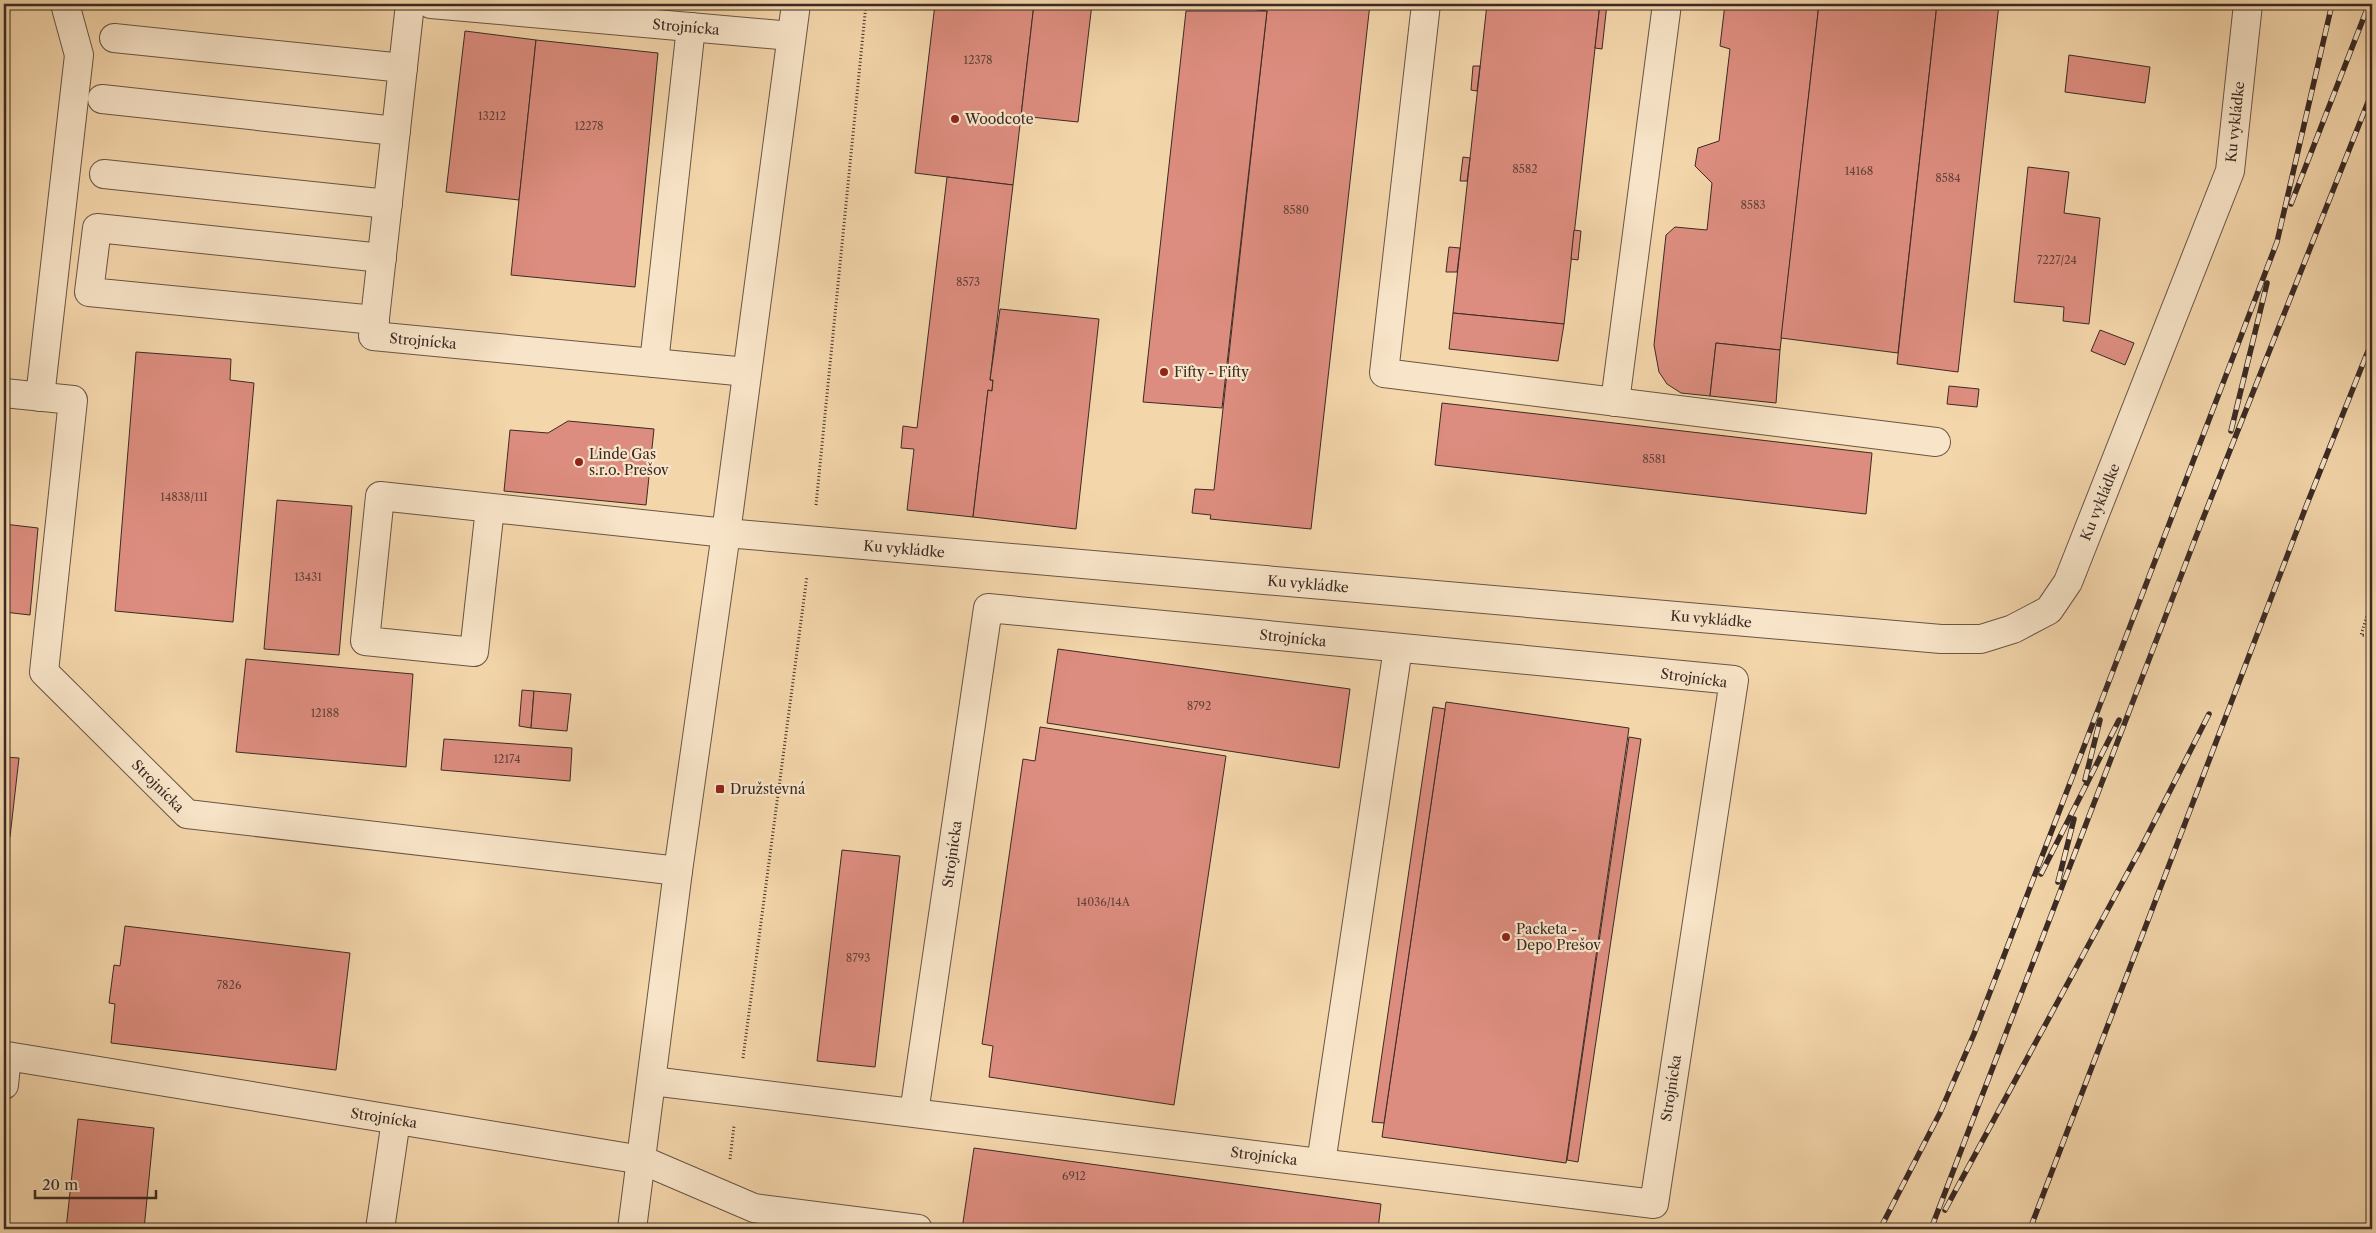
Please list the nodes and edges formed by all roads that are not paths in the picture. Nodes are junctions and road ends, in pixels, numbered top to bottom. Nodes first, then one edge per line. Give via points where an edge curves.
1 (65, 4) edge
2 (410, 4) edge
3 (431, 4) edge
4 (796, 4) edge
5 (1426, 4) edge
6 (1667, 4) edge
7 (2248, 4) edge
8 (691, 27) junction
9 (792, 36) junction
10 (114, 38) dead end
11 (403, 68) junction
12 (102, 99) dead end
13 (396, 131) junction
14 (104, 174) dead end
15 (388, 204) junction
16 (382, 258) junction
17 (375, 320) junction
18 (654, 363) junction
19 (747, 372) junction
20 (4, 393) edge
21 (40, 397) junction
22 (1615, 402) junction
23 (1936, 442) dead end
24 (490, 508) junction
25 (726, 534) junction
26 (1398, 648) junction
27 (678, 871) junction
28 (5, 1056) edge
29 (652, 1080) junction
30 (4, 1085) edge
31 (914, 1113) junction
32 (396, 1120) junction
33 (642, 1160) junction
34 (1321, 1163) junction
35 (380, 1229) edge
36 (632, 1229) edge
37 (918, 1229) edge

1 - 21 street via 79,55
2 - 11 street, Strojnícka
3 - 8 street, Strojnícka
4 - 9 street
5 - 22 street via 1384,373
6 - 22 street
7 - 25 street, Ku vykládke via 2230,170 2068,582 2048,610 2013,629 1981,639 1941,639
8 - 9 street, Strojnícka
8 - 18 street
9 - 19 street
10 - 11 street
11 - 13 street, Strojnícka
12 - 13 street
13 - 15 street, Strojnícka
14 - 15 street
15 - 16 street, Strojnícka
16 - 17 street, Strojnícka
16 - 17 street via 97,228 89,292
17 - 18 street, Strojnícka via 373,336
18 - 19 street, Strojnícka
19 - 25 street
20 - 21 street, Strojnícka
21 - 27 street, Strojnícka via 73,400 44,672 187,814
22 - 23 street
24 - 24 street, Ku vykládke via 380,496 365,641 474,652
24 - 25 street, Ku vykládke
25 - 27 street
26 - 31 street, Strojnícka via 988,608
26 - 34 street
26 - 34 street, Strojnícka via 1734,680 1654,1204
27 - 29 street
28 - 30 street, Strojnícka
28 - 32 street, Strojnícka
29 - 31 street, Strojnícka
29 - 33 street
31 - 34 street, Strojnícka
32 - 33 street, Strojnícka
32 - 35 street
33 - 36 street
33 - 37 street, Strojnícka via 754,1208

